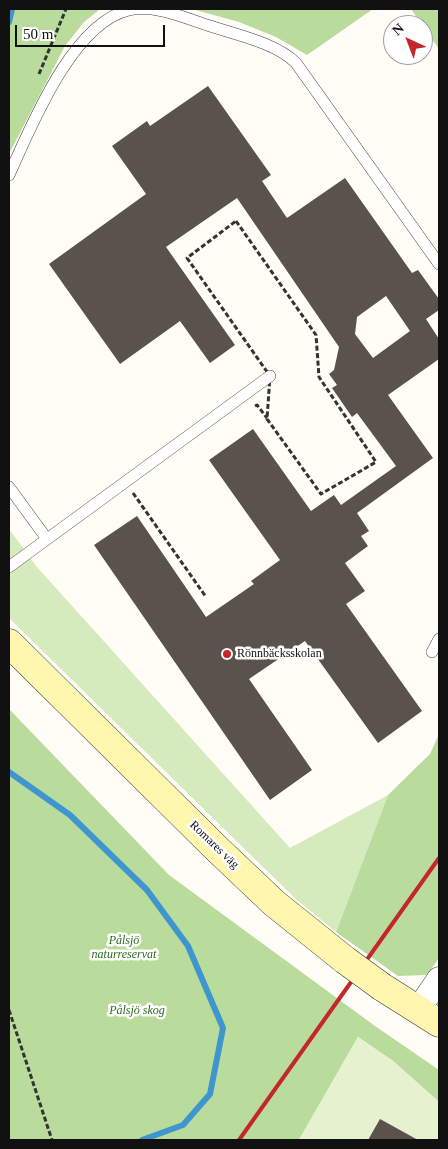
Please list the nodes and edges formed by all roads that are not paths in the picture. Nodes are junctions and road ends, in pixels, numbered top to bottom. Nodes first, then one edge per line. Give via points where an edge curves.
1 (9, 175) edge
2 (439, 264) edge
3 (270, 376) road end
4 (9, 488) edge
5 (47, 539) junction
6 (9, 567) edge
7 (439, 639) edge
8 (9, 643) edge
9 (432, 652) dead end
10 (439, 979) edge
11 (429, 1017) edge

1 - 2 lane via 60,74 83,40 111,17 130,10 152,10 272,47 291,57
3 - 5 lane
4 - 5 lane
5 - 6 lane
7 - 9 lane
8 - 11 street, Romares väg, bridge via 274,902 344,960
10 - 11 street

